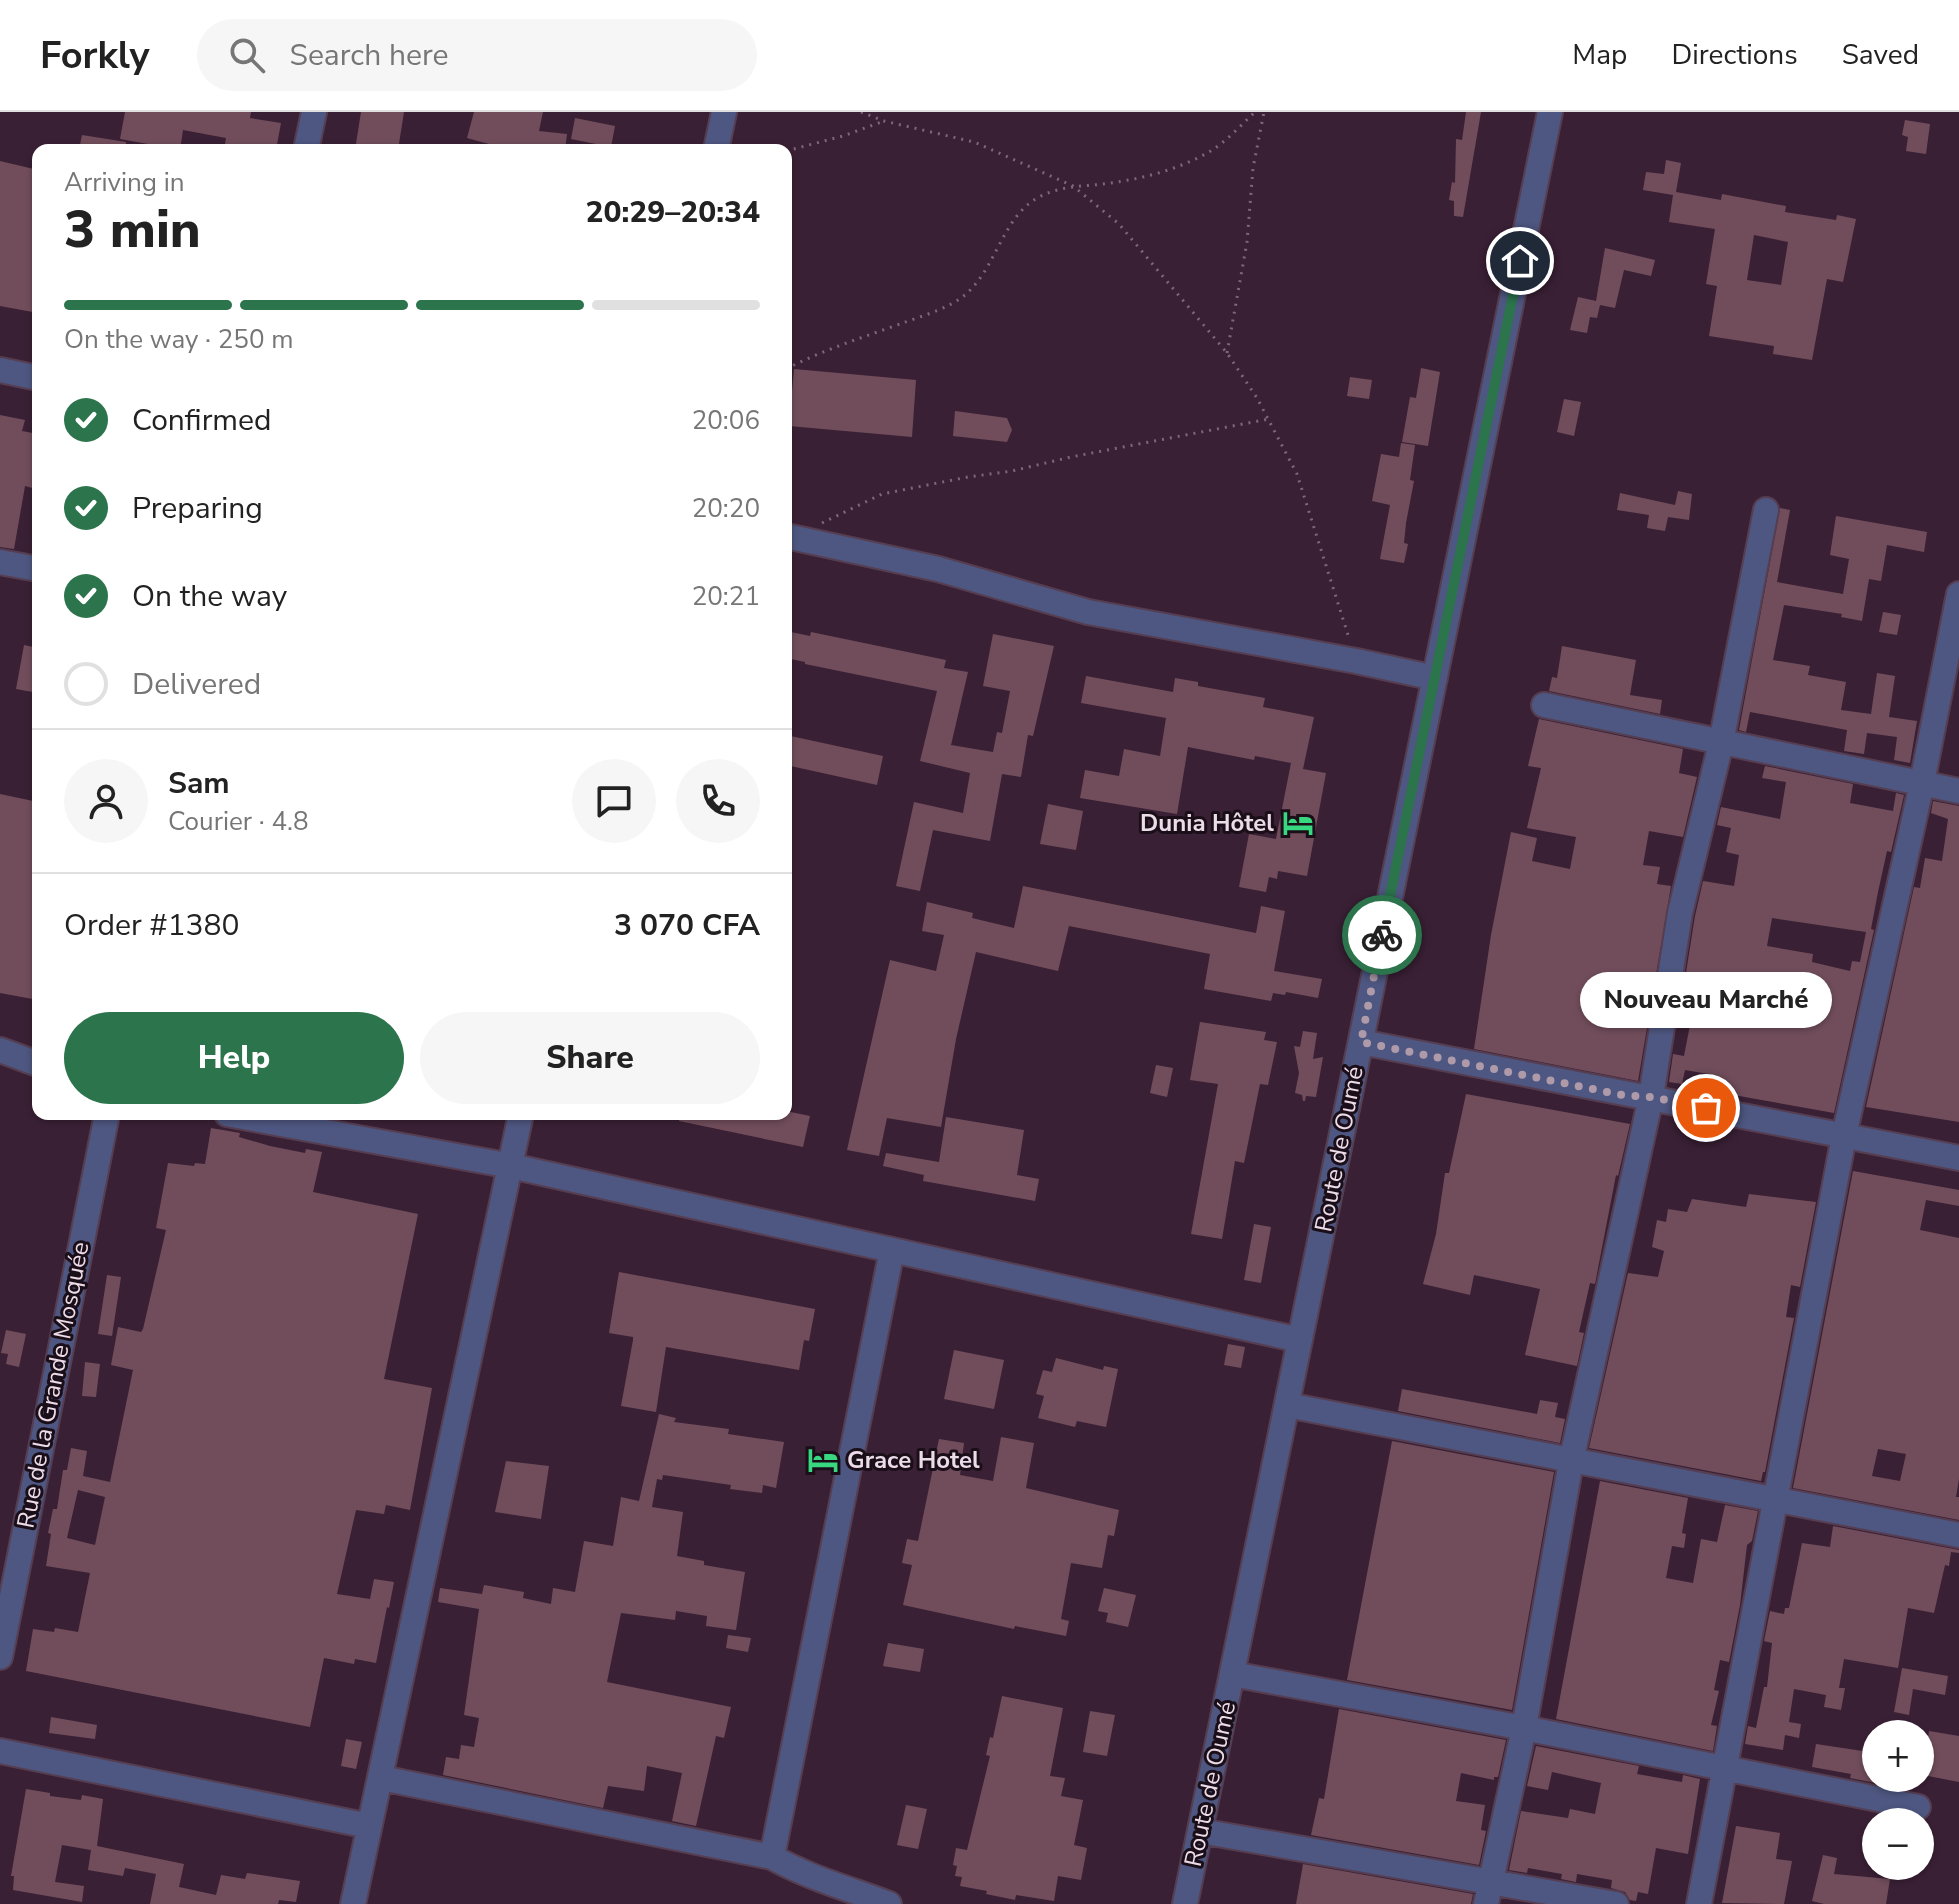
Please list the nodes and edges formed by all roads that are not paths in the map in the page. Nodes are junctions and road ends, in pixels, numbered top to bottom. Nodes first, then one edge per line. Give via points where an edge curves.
1 (314, 112) edge
2 (724, 112) edge
3 (1550, 112) edge
4 (307, 144) edge
5 (717, 144) edge
6 (0, 370) edge
7 (32, 377) edge
8 (1766, 510) dead end
9 (792, 537) edge
10 (0, 562) edge
11 (32, 568) edge
12 (1959, 594) edge
13 (1435, 678) junction
14 (1544, 705) dead end
15 (1721, 743) junction
16 (1922, 783) junction
17 (1959, 791) edge
18 (1361, 1042) junction
19 (0, 1050) edge
20 (32, 1062) edge
21 (1651, 1097) junction
22 (106, 1120) edge
23 (260, 1120) edge
24 (520, 1120) edge
25 (1844, 1136) junction
26 (1959, 1158) edge
27 (511, 1166) junction
28 (892, 1250) junction
29 (1300, 1340) junction
30 (1287, 1405) junction
31 (1571, 1462) junction
32 (1775, 1501) junction
33 (1959, 1535) edge
34 (0, 1657) edge
35 (1232, 1674) junction
36 (1524, 1728) junction
37 (0, 1751) edge
38 (1724, 1769) junction
39 (381, 1778) junction
40 (1918, 1807) dead end
41 (369, 1826) junction
42 (1200, 1831) junction
43 (772, 1857) junction
44 (1489, 1892) edge
45 (353, 1904) edge
46 (889, 1904) edge
47 (1185, 1904) edge
48 (1616, 1904) edge
49 (1699, 1904) edge

1 - 4 street
2 - 5 street
3 - 13 street, Route de Oumé
6 - 7 street
8 - 15 street
9 - 13 street via 938,569 1088,612
10 - 11 street
12 - 16 street
13 - 18 street, Route de Oumé
14 - 15 street
15 - 16 street
15 - 21 street via 1680,913
16 - 17 street
16 - 25 street
18 - 21 street
18 - 29 street, Route de Oumé
19 - 20 street
21 - 25 street
21 - 31 street
22 - 34 street, Rue de la Grande Mosquée
23 - 27 street
24 - 27 street
25 - 26 street
25 - 32 street
27 - 28 street
27 - 39 street
28 - 29 street
28 - 43 street
29 - 30 street, Route de Oumé
30 - 31 street
30 - 35 street, Route de Oumé
31 - 32 street
31 - 36 street
32 - 33 street
32 - 38 street
35 - 36 street
35 - 42 street, Route de Oumé
36 - 38 street
36 - 44 street
37 - 41 street
38 - 40 street
38 - 49 street
39 - 41 street
39 - 43 street
41 - 45 street
42 - 44 street
42 - 47 street, Route de Oumé
43 - 46 street via 801,1873
44 - 48 street

